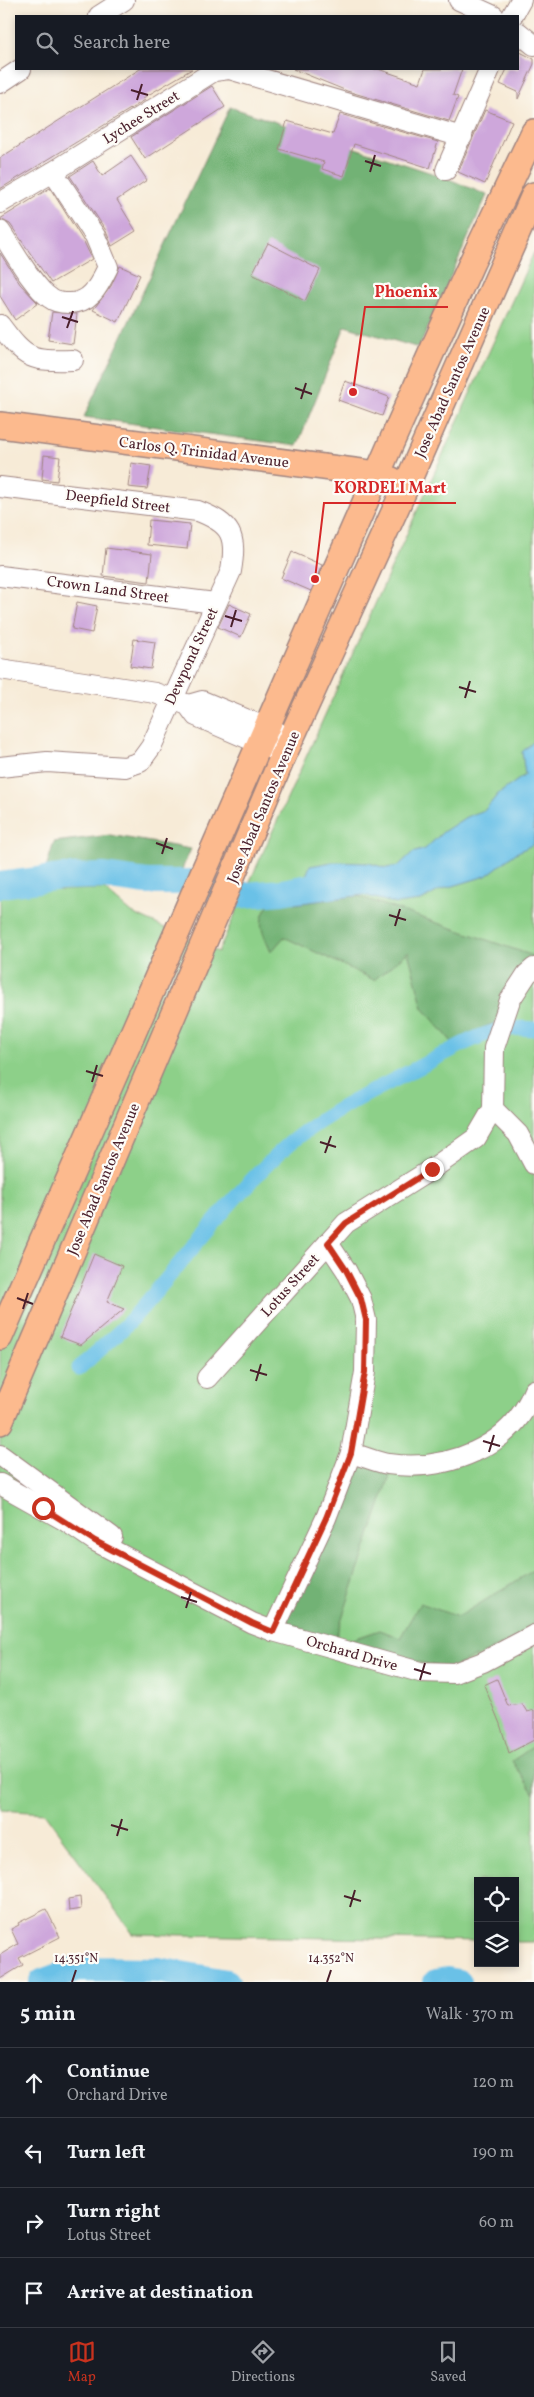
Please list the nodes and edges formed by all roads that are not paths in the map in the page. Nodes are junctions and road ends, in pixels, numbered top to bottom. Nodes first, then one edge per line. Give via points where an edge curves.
1 (124, 0) edge
2 (459, 0) edge
3 (521, 0) edge
4 (101, 15) edge
5 (492, 15) edge
6 (513, 15) edge
7 (519, 24) edge
8 (534, 26) edge
9 (519, 33) edge
10 (534, 45) edge
11 (20, 70) edge
12 (222, 70) edge
13 (232, 70) edge
14 (490, 70) edge
15 (0, 83) edge
16 (534, 132) edge
17 (462, 137) junction
18 (446, 170) dead end
19 (53, 172) junction
20 (534, 195) edge
21 (0, 203) edge
22 (0, 230) edge
23 (0, 325) edge
24 (73, 360) dead end
25 (0, 425) edge
26 (377, 474) junction
27 (406, 486) junction
28 (0, 487) edge
29 (230, 531) joint
30 (0, 576) edge
31 (215, 603) junction
32 (0, 669) edge
33 (180, 701) junction
34 (262, 736) junction
35 (288, 746) junction
36 (0, 767) edge
37 (534, 968) edge
38 (493, 1109) junction
39 (534, 1164) edge
40 (328, 1243) junction
41 (0, 1337) edge
42 (207, 1378) dead end
43 (534, 1390) edge
44 (0, 1422) edge
45 (351, 1453) junction
46 (0, 1455) edge
47 (0, 1484) edge
48 (252, 1623) junction
49 (273, 1632) junction
50 (534, 1635) edge

1 - 4 street
2 - 5 street
3 - 6 street
7 - 8 street
9 - 10 street
11 - 15 street
12 - 19 street, Lychee Street via 214,71
13 - 17 street, Lychee Street
14 - 17 street
16 - 26 main road, Jose Abad Santos Avenue
17 - 18 street
19 - 21 street, Lychee Street
19 - 22 street via 95,236 108,268 90,297 78,303 51,299 39,288
20 - 27 main road, Jose Abad Santos Avenue
23 - 24 street via 16,347 28,356 40,360
25 - 26 main road, Carlos Q. Trinidad Avenue
26 - 27 main road, Carlos Q. Trinidad Avenue
26 - 34 main road, Jose Abad Santos Avenue
27 - 35 main road, Jose Abad Santos Avenue
28 - 29 street, Deepfield Street via 198,511 218,519
29 - 31 street, Dewpond Street via 234,550 231,572
30 - 31 street, Crown Land Street
31 - 33 street, Dewpond Street
32 - 33 street via 155,693
33 - 34 street via 202,701
33 - 36 street, Dewpond Street via 140,762 125,767 47,762
34 - 35 street
34 - 41 main road, Jose Abad Santos Avenue
35 - 44 main road, Jose Abad Santos Avenue
37 - 38 street, Lotus Street via 510,1000 494,1048
38 - 39 street via 518,1134
38 - 40 street, Lotus Street via 476,1138 346,1223
40 - 42 street, Lotus Street
40 - 45 street via 361,1299 366,1320 365,1372
43 - 45 street via 529,1404 512,1425 494,1442 474,1453 426,1464 388,1464
45 - 49 street via 326,1518
46 - 48 street, Orchard Drive via 100,1529
47 - 48 street, Orchard Drive via 95,1541
48 - 49 street, Orchard Drive
49 - 50 street, Orchard Drive via 420,1672 454,1673 483,1662

